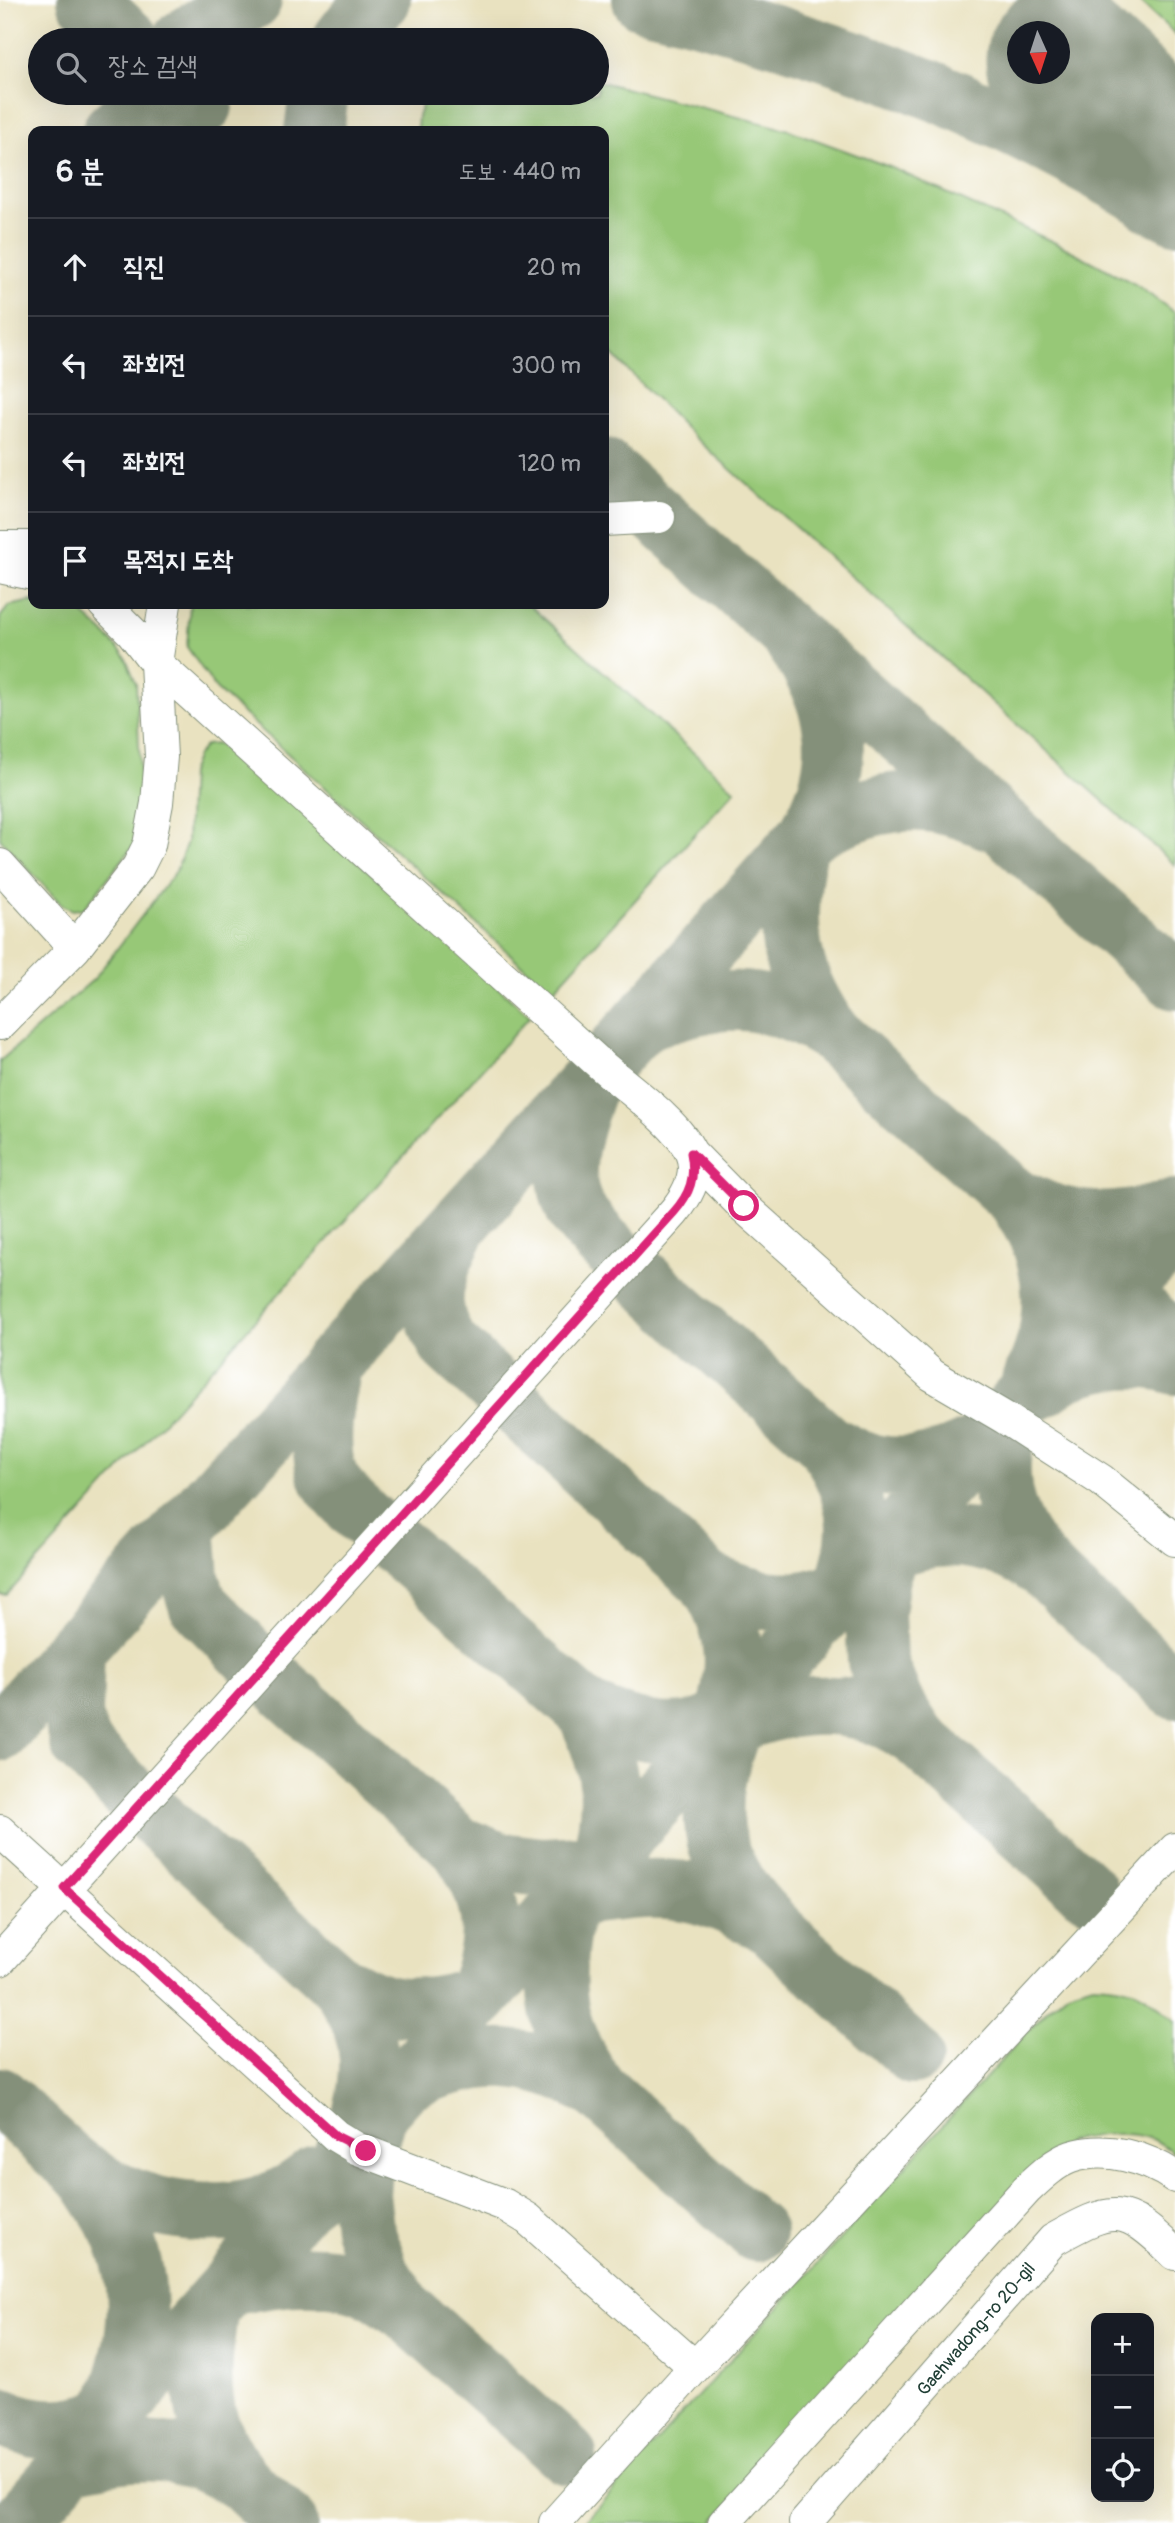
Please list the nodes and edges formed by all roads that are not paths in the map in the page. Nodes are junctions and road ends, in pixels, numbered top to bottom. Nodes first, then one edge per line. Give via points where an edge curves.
1 (659, 517) dead end
2 (609, 520) edge
3 (0, 547) edge
4 (28, 547) edge
5 (0, 567) edge
6 (28, 573) edge
7 (109, 609) edge
8 (164, 609) edge
9 (156, 663) junction
10 (0, 865) edge
11 (75, 948) junction
12 (0, 1024) edge
13 (691, 1153) junction
14 (1175, 1540) edge
15 (0, 1831) edge
16 (1175, 1849) edge
17 (64, 1888) junction
18 (0, 1960) edge
19 (1175, 2177) edge
20 (1175, 2254) edge
21 (695, 2367) junction
22 (555, 2523) edge
23 (724, 2523) edge
24 (805, 2523) edge

1 - 2 street
3 - 4 street
5 - 6 street
7 - 9 street
8 - 9 street
9 - 11 street via 161,757 149,845 138,867
9 - 13 street via 668,1123
10 - 11 street
11 - 12 street
13 - 14 street via 932,1375 1101,1480
13 - 17 street via 687,1197
15 - 17 street
16 - 21 street
17 - 18 street
17 - 21 street via 336,2136 356,2148 505,2205 528,2219
19 - 23 street via 1142,2159 1117,2154 1072,2157 1052,2167
20 - 24 street, Gaehwadong-ro 20-gil via 1147,2228 1124,2215 1104,2215 1054,2240
21 - 22 street

